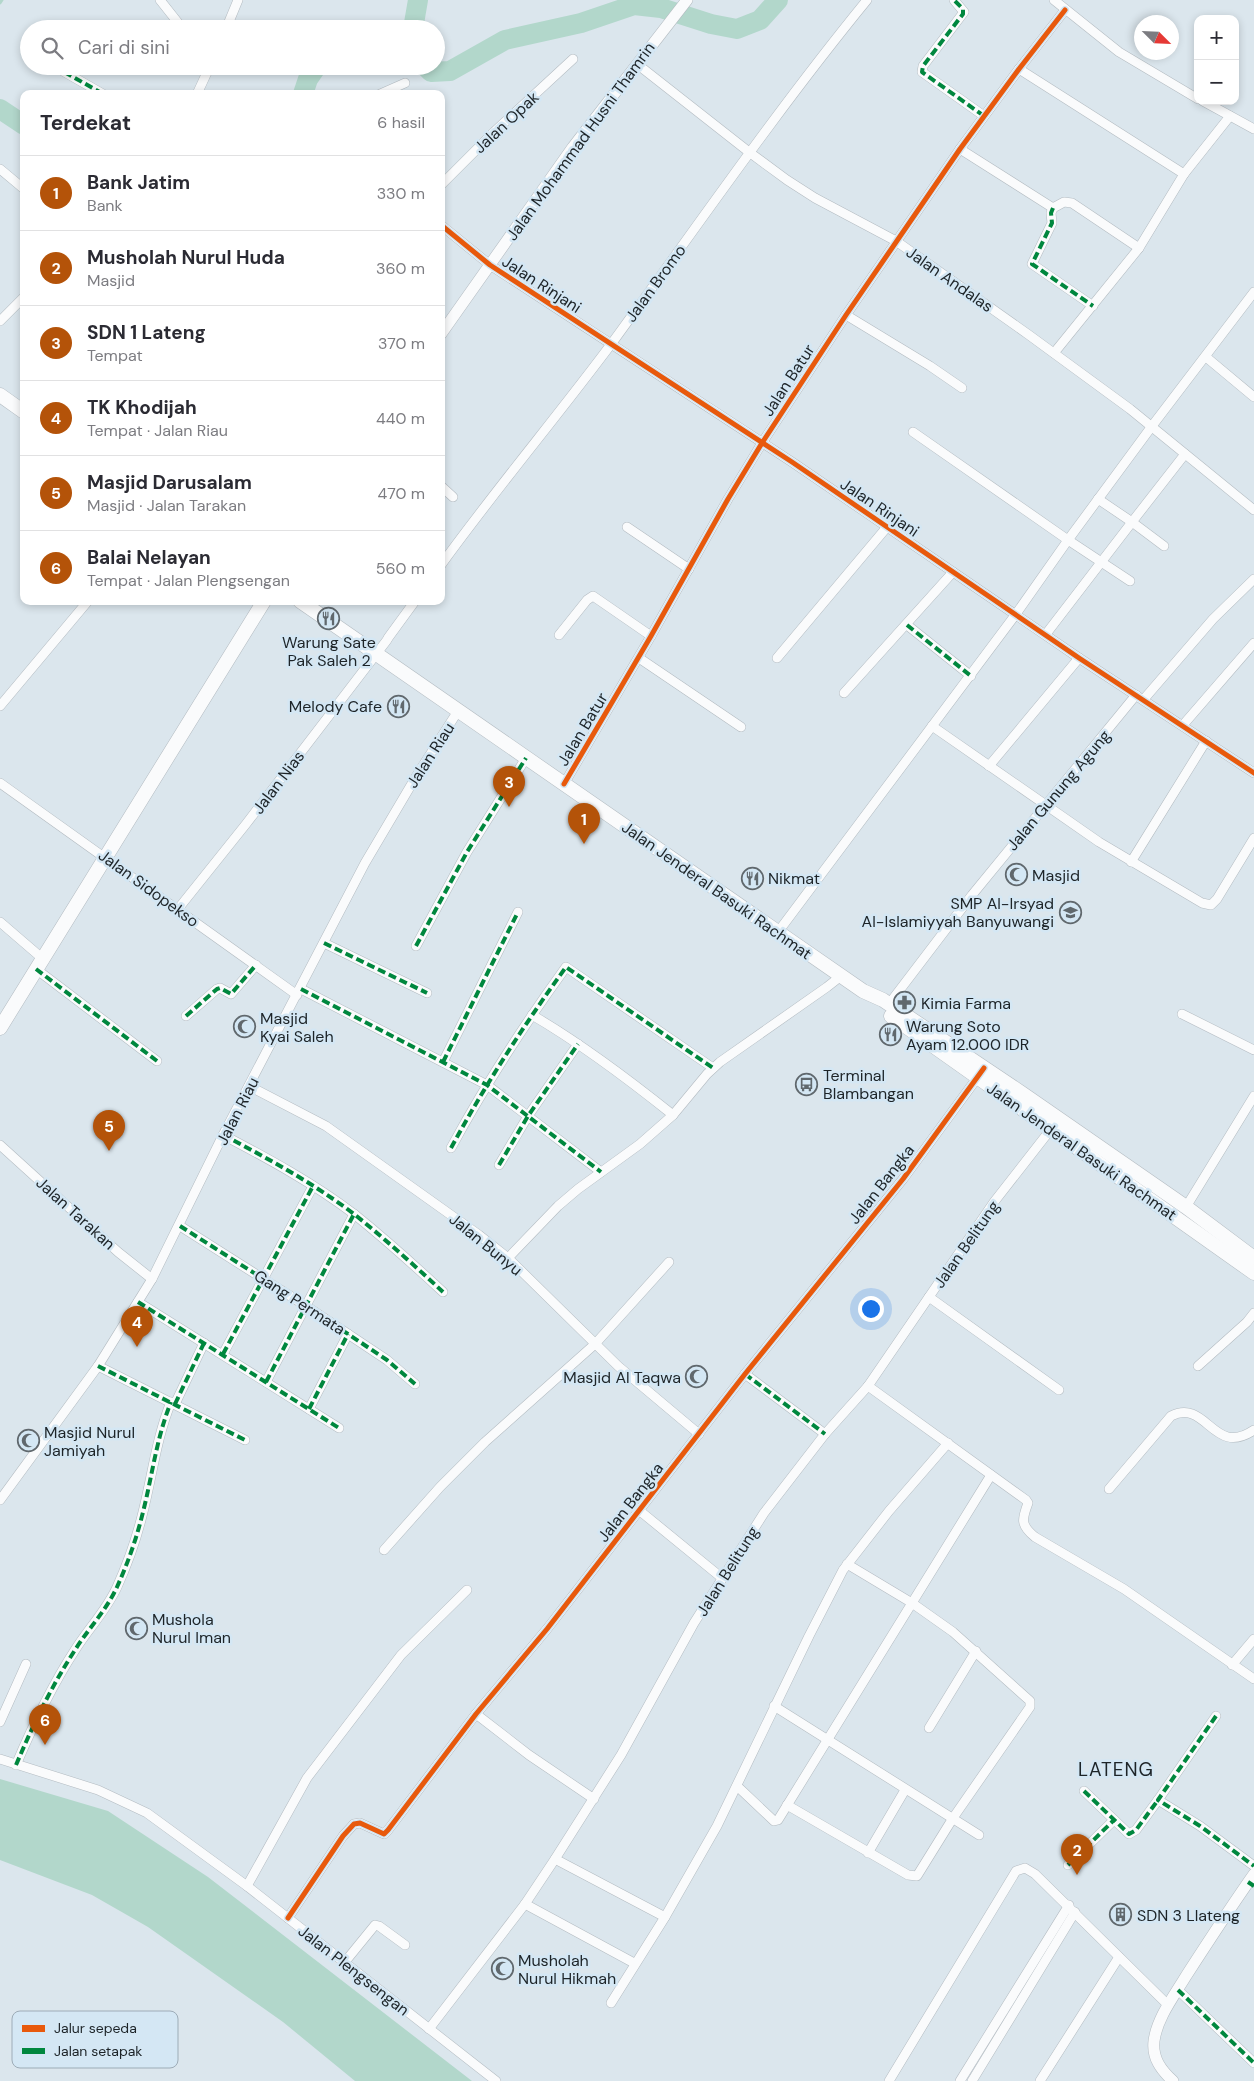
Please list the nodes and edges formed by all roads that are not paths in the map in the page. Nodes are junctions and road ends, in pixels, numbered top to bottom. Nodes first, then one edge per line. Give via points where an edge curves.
1 (160, 0) edge
2 (238, 0) edge
3 (687, 0) edge
4 (867, 0) edge
5 (955, 0) edge
6 (1054, 0) edge
7 (1065, 10) junction
8 (176, 20) edge
9 (230, 20) edge
10 (572, 59) dead end
11 (637, 64) junction
12 (1019, 69) junction
13 (70, 75) edge
14 (206, 75) edge
15 (405, 83) dead end
16 (96, 90) edge
17 (199, 90) edge
18 (389, 90) edge
19 (1194, 97) edge
20 (1210, 105) edge
21 (984, 116) junction
22 (1230, 116) junction
23 (1254, 128) edge
24 (960, 149) junction
25 (749, 152) junction
26 (0, 169) edge
27 (1184, 174) junction
28 (445, 181) edge
29 (20, 186) edge
30 (1053, 208) junction
31 (445, 229) edge
32 (896, 241) junction
33 (1139, 248) junction
34 (490, 264) junction
35 (1254, 292) edge
36 (20, 302) edge
37 (1093, 306) junction
38 (846, 315) junction
39 (0, 321) edge
40 (445, 328) edge
41 (611, 344) junction
42 (1054, 353) junction
43 (1206, 357) junction
44 (962, 388) dead end
45 (0, 395) edge
46 (1254, 397) edge
47 (20, 409) edge
48 (1152, 426) junction
49 (913, 432) dead end
50 (762, 443) junction
51 (1185, 454) junction
52 (445, 490) edge
53 (453, 497) dead end
54 (1098, 499) junction
55 (1254, 510) edge
56 (1132, 522) junction
57 (627, 527) dead end
58 (887, 527) junction
59 (1068, 540) junction
60 (1164, 546) dead end
61 (445, 560) edge
62 (1101, 561) junction
63 (689, 569) junction
64 (953, 572) junction
65 (1254, 579) edge
66 (1130, 581) dead end
67 (85, 605) edge
68 (262, 605) edge
69 (306, 605) edge
70 (412, 605) edge
71 (1016, 614) junction
72 (906, 625) junction
73 (1046, 634) junction
74 (559, 635) dead end
75 (651, 636) junction
76 (1254, 643) edge
77 (376, 654) junction
78 (638, 658) junction
79 (777, 658) dead end
80 (1079, 658) junction
81 (971, 676) junction
82 (844, 693) dead end
83 (1140, 697) junction
84 (0, 706) edge
85 (458, 711) junction
86 (1183, 725) junction
87 (932, 726) junction
88 (741, 728) dead end
89 (1206, 741) junction
90 (526, 758) junction
91 (989, 766) junction
92 (1254, 773) edge
93 (0, 783) edge
94 (564, 784) junction
95 (1047, 804) junction
96 (1254, 838) edge
97 (105, 857) junction
98 (1131, 862) junction
99 (178, 909) junction
100 (518, 912) dead end
101 (0, 922) edge
102 (778, 932) junction
103 (324, 943) junction
104 (416, 946) dead end
105 (39, 964) junction
106 (256, 965) junction
107 (841, 976) junction
108 (863, 991) junction
109 (299, 992) junction
110 (427, 992) dead end
111 (889, 1004) junction
112 (1182, 1014) dead end
113 (532, 1015) junction
114 (186, 1016) dead end
115 (0, 1028) edge
116 (578, 1044) junction
117 (1254, 1050) edge
118 (157, 1061) dead end
119 (443, 1062) junction
120 (713, 1068) junction
121 (981, 1072) junction
122 (487, 1085) junction
123 (249, 1086) junction
124 (1254, 1096) edge
125 (673, 1115) junction
126 (528, 1116) junction
127 (1051, 1129) junction
128 (223, 1135) junction
129 (0, 1145) edge
130 (452, 1148) dead end
131 (499, 1164) dead end
132 (601, 1172) junction
133 (312, 1186) junction
134 (1186, 1208) junction
135 (354, 1214) junction
136 (180, 1226) junction
137 (508, 1258) junction
138 (1254, 1258) edge
139 (668, 1262) dead end
140 (1254, 1273) edge
141 (264, 1278) junction
142 (152, 1280) junction
143 (443, 1292) dead end
144 (929, 1297) junction
145 (138, 1302) junction
146 (306, 1306) junction
147 (1254, 1313) edge
148 (348, 1334) junction
149 (204, 1343) junction
150 (595, 1344) junction
151 (223, 1354) junction
152 (98, 1366) junction
153 (1198, 1366) dead end
154 (745, 1374) junction
155 (266, 1382) junction
156 (415, 1384) dead end
157 (868, 1386) junction
158 (1059, 1390) dead end
159 (173, 1403) junction
160 (308, 1409) junction
161 (339, 1428) dead end
162 (1254, 1430) edge
163 (700, 1434) junction
164 (825, 1434) junction
165 (245, 1440) dead end
166 (948, 1443) junction
167 (991, 1475) junction
168 (1109, 1489) dead end
169 (0, 1500) edge
170 (640, 1511) junction
171 (384, 1550) dead end
172 (847, 1564) junction
173 (722, 1578) junction
174 (467, 1590) dead end
175 (912, 1603) junction
176 (1254, 1640) edge
177 (976, 1651) junction
178 (26, 1664) dead end
179 (1232, 1664) junction
180 (1254, 1679) edge
181 (774, 1706) junction
182 (476, 1714) junction
183 (1216, 1716) dead end
184 (0, 1722) edge
185 (928, 1728) dead end
186 (829, 1740) junction
187 (0, 1759) edge
188 (16, 1765) junction
189 (737, 1786) junction
190 (905, 1790) junction
191 (1084, 1791) dead end
192 (594, 1799) junction
193 (1158, 1800) junction
194 (787, 1805) junction
195 (953, 1818) junction
196 (1114, 1820) junction
197 (979, 1835) dead end
198 (868, 1853) junction
199 (555, 1859) junction
200 (1068, 1865) dead end
201 (1254, 1866) edge
202 (1252, 1881) edge
203 (247, 1886) junction
204 (525, 1904) junction
205 (1072, 1909) junction
206 (665, 1917) junction
207 (288, 1918) junction
208 (405, 1945) dead end
209 (1119, 1957) junction
210 (344, 1963) junction
211 (634, 1963) junction
212 (1178, 1990) junction
213 (612, 2002) dead end
214 (1168, 2005) junction
215 (428, 2029) junction
216 (1253, 2059) edge
217 (496, 2081) edge
218 (889, 2081) edge
219 (960, 2081) edge
220 (972, 2081) edge
221 (1040, 2081) edge
222 (1172, 2081) edge

1 - 8 street
2 - 9 street
3 - 11 street, Jalan Mohammad Husni Thamrin
4 - 25 street, Jalan Bromo
5 - 21 street via 963,14 923,66 922,72
6 - 7 street
7 - 12 street, Jalan Batur
7 - 19 street via 1119,52
10 - 28 street, Jalan Opak
11 - 25 street, Jalan Andalas
11 - 34 street, Jalan Mohammad Husni Thamrin via 573,146
12 - 21 street, Jalan Batur
12 - 27 street
13 - 16 street
14 - 17 street
15 - 18 street
20 - 22 street
21 - 24 street, Jalan Batur
22 - 23 street
22 - 27 street
24 - 30 street
24 - 32 street, Jalan Batur
25 - 32 street, Jalan Andalas via 815,198
25 - 41 street, Jalan Bromo
26 - 29 street
27 - 33 street
30 - 33 street via 1064,202 1072,203
30 - 37 street via 1052,223 1032,264
31 - 34 street, Jalan Rinjani
32 - 38 street, Jalan Batur
32 - 42 street, Jalan Andalas
33 - 37 street
34 - 40 street, Jalan Mohammad Husni Thamrin
34 - 41 street, Jalan Rinjani
35 - 43 street
36 - 39 street
37 - 42 street
38 - 44 street
38 - 50 street, Jalan Batur
41 - 50 street, Jalan Rinjani
41 - 61 street, Jalan Bromo
42 - 48 street, Jalan Andalas
43 - 46 street
43 - 48 street
45 - 47 main road
48 - 51 street, Jalan Andalas
48 - 54 street
49 - 59 street
50 - 58 street, Jalan Rinjani
50 - 63 street, Jalan Batur
51 - 55 street, Jalan Andalas
51 - 56 street
52 - 53 street
54 - 56 street
54 - 59 street
56 - 60 street
56 - 62 street
57 - 63 street
58 - 64 street, Jalan Rinjani
58 - 79 street
59 - 62 street
59 - 71 street
62 - 66 street
62 - 73 street
63 - 75 street, Jalan Batur
64 - 71 street, Jalan Rinjani
64 - 72 street
65 - 83 street, Jalan Gunung Agung
67 - 84 street
68 - 97 main road
69 - 77 main road, Jalan Jenderal Basuki Rachmat
70 - 77 street
71 - 73 street, Jalan Rinjani
71 - 81 street
72 - 81 street
72 - 82 street
73 - 80 street, Jalan Rinjani
74 - 75 street via 586,600 593,596
75 - 78 street, Jalan Batur
76 - 86 street
77 - 85 main road, Jalan Jenderal Basuki Rachmat
77 - 99 street, Jalan Nias
78 - 88 street
78 - 94 street, Jalan Batur
80 - 83 street, Jalan Rinjani
80 - 91 street
81 - 87 street
83 - 86 street, Jalan Rinjani
83 - 95 street, Jalan Gunung Agung
85 - 90 main road, Jalan Jenderal Basuki Rachmat
85 - 103 street, Jalan Riau via 394,812
86 - 89 street, Jalan Rinjani
87 - 91 street
87 - 102 street
89 - 92 street, Jalan Rinjani
89 - 98 street
90 - 94 main road, Jalan Jenderal Basuki Rachmat
90 - 104 street via 467,852
91 - 95 street
93 - 97 street, Jalan Sidopekso
94 - 102 main road, Jalan Jenderal Basuki Rachmat
95 - 98 street
95 - 111 street, Jalan Gunung Agung
96 - 98 street via 1211,905
97 - 99 street, Jalan Sidopekso
97 - 105 main road
99 - 106 street, Jalan Sidopekso
100 - 119 street
101 - 105 street
102 - 107 main road, Jalan Jenderal Basuki Rachmat
103 - 109 street, Jalan Riau
103 - 110 street
105 - 115 main road
105 - 118 street
106 - 109 street, Jalan Sidopekso
106 - 114 street via 230,994 217,989
107 - 108 main road, Jalan Jenderal Basuki Rachmat
107 - 120 street
108 - 111 main road, Jalan Jenderal Basuki Rachmat
108 - 121 main road, Jalan Jenderal Basuki Rachmat via 878,1007
109 - 119 street, Jalan Sidopekso
109 - 123 street, Jalan Riau
111 - 121 main road, Jalan Jenderal Basuki Rachmat
112 - 117 street
113 - 116 street
113 - 120 street via 566,967
113 - 122 street
116 - 125 street
116 - 126 street
119 - 122 street, Jalan Sidopekso
120 - 125 street
121 - 127 main road, Jalan Jenderal Basuki Rachmat
121 - 134 main road, Jalan Jenderal Basuki Rachmat
121 - 154 street, Jalan Bangka via 902,1179
122 - 126 street, Jalan Sidopekso
122 - 130 street
123 - 128 street, Jalan Riau
123 - 137 street, Jalan Bunyu via 326,1126
124 - 134 street
125 - 132 street
126 - 131 street
126 - 132 street, Jalan Sidopekso
127 - 140 main road, Jalan Jenderal Basuki Rachmat
127 - 144 street, Jalan Belitung via 994,1202
128 - 133 street
128 - 136 street, Jalan Riau
129 - 142 street, Jalan Tarakan
132 - 137 street via 548,1216
133 - 135 street
133 - 141 street
134 - 138 main road, Jalan Jenderal Basuki Rachmat
135 - 143 street
135 - 146 street
136 - 141 street, Gang Permata
136 - 142 street, Jalan Riau
137 - 150 street, Jalan Bunyu
139 - 150 street
141 - 146 street, Gang Permata
141 - 151 street
142 - 145 street, Jalan Riau
144 - 157 street, Jalan Belitung
144 - 158 street
145 - 149 street
145 - 152 street, Jalan Riau
146 - 148 street, Gang Permata
146 - 155 street
147 - 153 street
148 - 156 street, Gang Permata
148 - 160 street
149 - 151 street
149 - 159 street
150 - 163 street, Jalan Bunyu
150 - 171 street via 485,1442
151 - 155 street
152 - 159 street
152 - 169 street, Jalan Riau
154 - 163 street, Jalan Bangka
154 - 164 street
155 - 160 street
157 - 164 street, Jalan Belitung
157 - 166 street
159 - 165 street
159 - 188 street via 161,1427 140,1523 123,1574 110,1601 58,1677
160 - 161 street
162 - 168 street via 1234,1439 1223,1436 1187,1412 1180,1412 1171,1416
163 - 170 street, Jalan Bangka
164 - 173 street, Jalan Belitung via 786,1482
166 - 167 street
166 - 172 street
167 - 175 street
167 - 179 street via 1027,1502 1023,1522 1035,1537 1124,1589
170 - 173 street
170 - 182 street, Jalan Bangka
172 - 175 street
172 - 181 street
173 - 192 street, Jalan Belitung
174 - 203 street via 400,1655 318,1763
175 - 177 street
175 - 186 street
176 - 179 street
177 - 185 street
177 - 195 street via 1031,1704
178 - 184 street
179 - 180 street
181 - 186 street
181 - 189 street
182 - 192 street
182 - 207 street, Jalan Bangka via 384,1834 360,1823 354,1824
183 - 193 street
186 - 190 street
186 - 194 street
187 - 188 street
188 - 203 street, Jalan Plengsengan via 98,1790 147,1813
189 - 194 street via 774,1821
189 - 206 street via 718,1826
190 - 195 street
190 - 198 street
191 - 196 street
192 - 199 street, Jalan Belitung
193 - 196 street via 1132,1833 1126,1832
193 - 201 street
194 - 198 street
195 - 197 street
195 - 198 street via 917,1876 910,1876
196 - 200 street
199 - 204 street, Jalan Belitung
199 - 206 street
202 - 212 street via 1220,1923
203 - 207 street, Jalan Plengsengan
204 - 211 street
204 - 215 street, Jalan Belitung
205 - 209 street
205 - 218 street via 1030,1870 1020,1868 1016,1871
205 - 219 street
205 - 220 street
206 - 211 street
207 - 210 street, Jalan Plengsengan
208 - 210 street via 375,1925
209 - 214 street
209 - 221 street
210 - 215 street, Jalan Plengsengan
211 - 213 street
212 - 214 street
212 - 216 street
214 - 222 street via 1158,2026 1154,2051 1160,2067
215 - 217 street, Jalan Plengsengan

